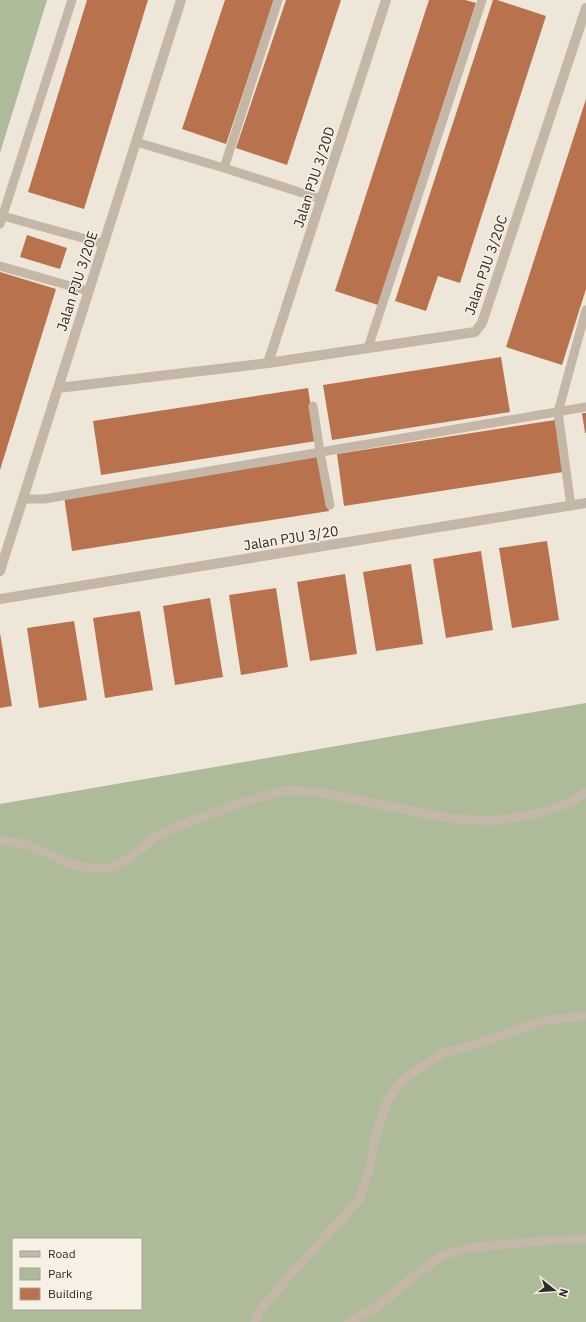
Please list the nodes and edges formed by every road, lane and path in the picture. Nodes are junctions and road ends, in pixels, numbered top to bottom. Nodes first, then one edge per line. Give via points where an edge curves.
1 (72, 0) edge
2 (181, 0) edge
3 (278, 0) edge
4 (386, 0) edge
5 (482, 0) edge
6 (586, 8) edge
7 (136, 142) junction
8 (224, 168) junction
9 (321, 199) junction
10 (1, 220) edge
11 (104, 244) junction
12 (0, 266) edge
13 (88, 291) junction
14 (586, 310) edge
15 (368, 348) junction
16 (268, 363) junction
17 (58, 388) junction
18 (313, 406) dead end
19 (586, 407) edge
20 (558, 412) junction
21 (320, 452) junction
22 (23, 499) junction
23 (586, 504) edge
24 (330, 505) dead end
25 (571, 506) junction
26 (0, 571) edge
27 (0, 599) edge
28 (586, 792) edge
29 (0, 840) edge
30 (586, 1016) edge
31 (586, 1239) edge
32 (255, 1322) edge
33 (349, 1322) edge

1 - 10 lane
2 - 7 street, Jalan PJU 3/20E
3 - 8 lane
4 - 9 street, Jalan PJU 3/20D
5 - 15 lane
6 - 15 street, Jalan PJU 3/20C via 482,323 475,332
7 - 8 lane
7 - 11 street, Jalan PJU 3/20E
8 - 9 lane
9 - 16 street, Jalan PJU 3/20D
10 - 11 lane
11 - 13 street, Jalan PJU 3/20E
12 - 13 lane
13 - 17 street, Jalan PJU 3/20E
14 - 20 lane
15 - 16 street, Jalan PJU 3/20C
16 - 17 street, Jalan PJU 3/20C
17 - 22 street, Jalan PJU 3/20E
18 - 21 lane
19 - 20 lane
20 - 21 lane
20 - 25 lane
21 - 22 lane via 44,499
21 - 24 lane
22 - 26 street, Jalan PJU 3/20E
23 - 25 street, Jalan PJU 3/20
25 - 27 street, Jalan PJU 3/20
28 - 29 lane via 570,803 536,814 491,821 447,818 324,793 286,790 237,804 179,826 155,838 112,868 89,868 71,864 28,845
30 - 32 lane via 545,1020 481,1043 443,1053 400,1082 386,1104 359,1200 283,1283 259,1312
31 - 33 lane via 467,1248 442,1256 377,1307

